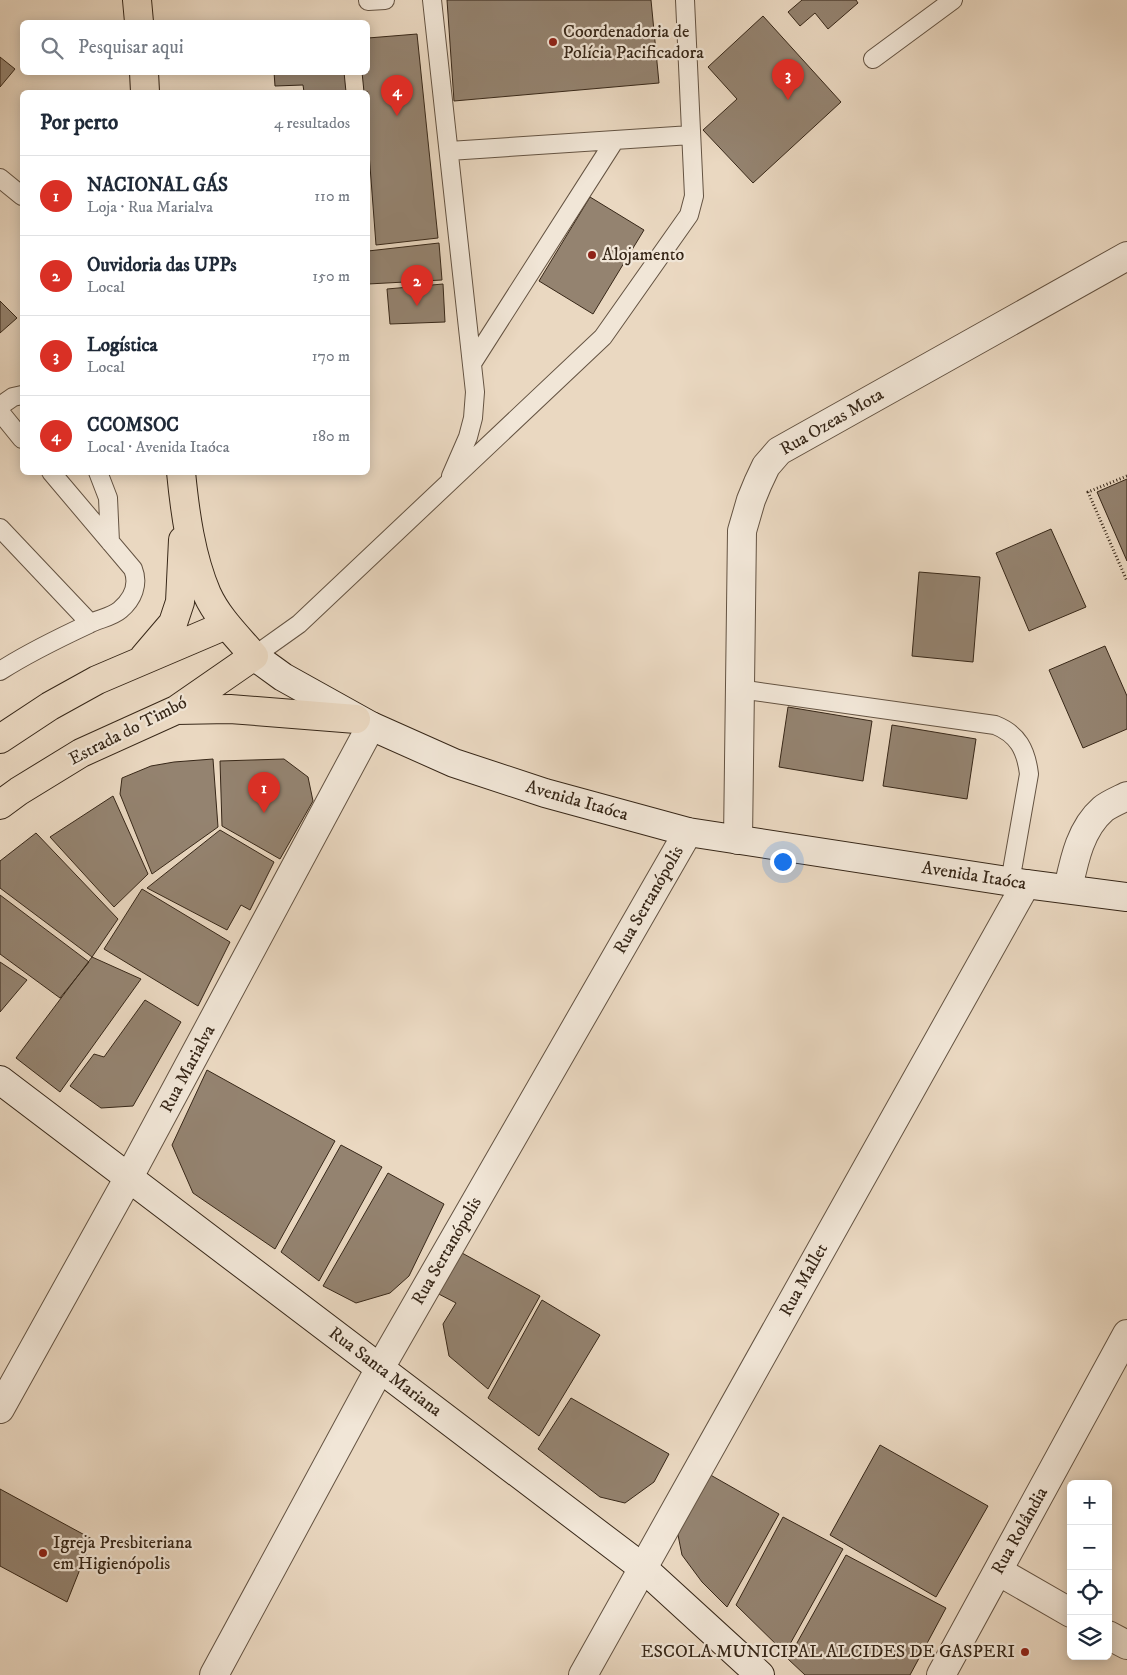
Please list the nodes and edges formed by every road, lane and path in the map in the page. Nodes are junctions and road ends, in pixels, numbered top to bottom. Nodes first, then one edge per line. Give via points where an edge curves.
1 (368, 0) edge
2 (385, 0) edge
3 (432, 0) edge
4 (685, 0) edge
5 (953, 0) edge
6 (873, 58) dead end
7 (144, 75) edge
8 (145, 90) edge
9 (691, 135) junction
10 (615, 140) junction
11 (449, 150) junction
12 (0, 178) edge
13 (20, 194) edge
14 (1127, 256) edge
15 (473, 362) junction
16 (20, 395) edge
17 (0, 406) edge
18 (0, 412) edge
19 (20, 437) edge
20 (54, 475) edge
21 (99, 475) edge
22 (181, 475) edge
23 (1127, 476) edge
24 (448, 483) junction
25 (184, 506) junction
26 (0, 528) edge
27 (110, 542) junction
28 (1127, 581) edge
29 (90, 623) junction
30 (226, 625) junction
31 (254, 656) junction
32 (142, 660) junction
33 (0, 671) edge
34 (739, 689) junction
35 (176, 710) junction
36 (364, 723) junction
37 (0, 739) edge
38 (1127, 796) edge
39 (0, 805) edge
40 (688, 832) junction
41 (738, 840) junction
42 (1018, 883) junction
43 (1068, 889) junction
44 (1127, 897) edge
45 (0, 1080) edge
46 (129, 1178) junction
47 (1127, 1334) edge
48 (380, 1368) junction
49 (0, 1409) edge
50 (643, 1568) junction
51 (998, 1571) junction
52 (1067, 1611) edge
53 (1112, 1636) edge
54 (1127, 1645) edge
55 (214, 1675) edge
56 (583, 1675) edge
57 (760, 1675) edge
58 (941, 1675) edge

1 - 2 lane
3 - 11 lane
4 - 9 lane
5 - 6 lane
7 - 8 main road
9 - 10 lane
9 - 24 lane via 694,196 689,215 603,336
10 - 11 lane
10 - 15 lane
11 - 15 lane
12 - 13 lane
14 - 34 street, Rua Ozeas Mota via 778,451 758,483 742,530
15 - 24 lane via 473,418 468,438
16 - 17 lane
18 - 19 lane
20 - 27 lane
21 - 27 lane via 108,498
22 - 25 main road, Avenida Itaóca
23 - 28 path via 1088,492
24 - 31 lane via 299,624
25 - 30 main road, Avenida Itaóca via 207,594
25 - 32 main road via 180,602 173,623
26 - 29 lane
27 - 29 lane via 133,569 136,589 119,611
29 - 33 lane
30 - 31 main road, Avenida Itaóca
30 - 32 main road
31 - 35 main road, Estrada do Timbó
31 - 36 street, Avenida Itaóca via 283,677
32 - 37 main road via 89,684
34 - 41 street, Rua Ozeas Mota
34 - 42 lane via 995,725 1008,730 1024,751 1030,774
35 - 36 main road via 230,709
35 - 39 main road, Estrada do Timbó via 81,753
36 - 40 street, Avenida Itaóca via 454,763 544,794
36 - 46 street, Rua Marialva
38 - 43 street via 1104,808 1087,828
40 - 41 street, Avenida Itaóca
40 - 48 street, Rua Sertanópolis
41 - 42 street, Avenida Itaóca
42 - 43 street, Avenida Itaóca
42 - 50 street, Rua Mallet
43 - 44 street, Avenida Itaóca
45 - 46 street, Rua Santa Mariana
46 - 48 street, Rua Santa Mariana
46 - 49 street, Rua Marialva
47 - 51 street, Rua Rolândia
48 - 50 street, Rua Santa Mariana
48 - 55 street, Rua Sertanópolis
50 - 56 street, Rua Mallet
50 - 57 street, Rua Santa Mariana
51 - 52 street
51 - 58 street, Rua Rolândia
53 - 54 street

